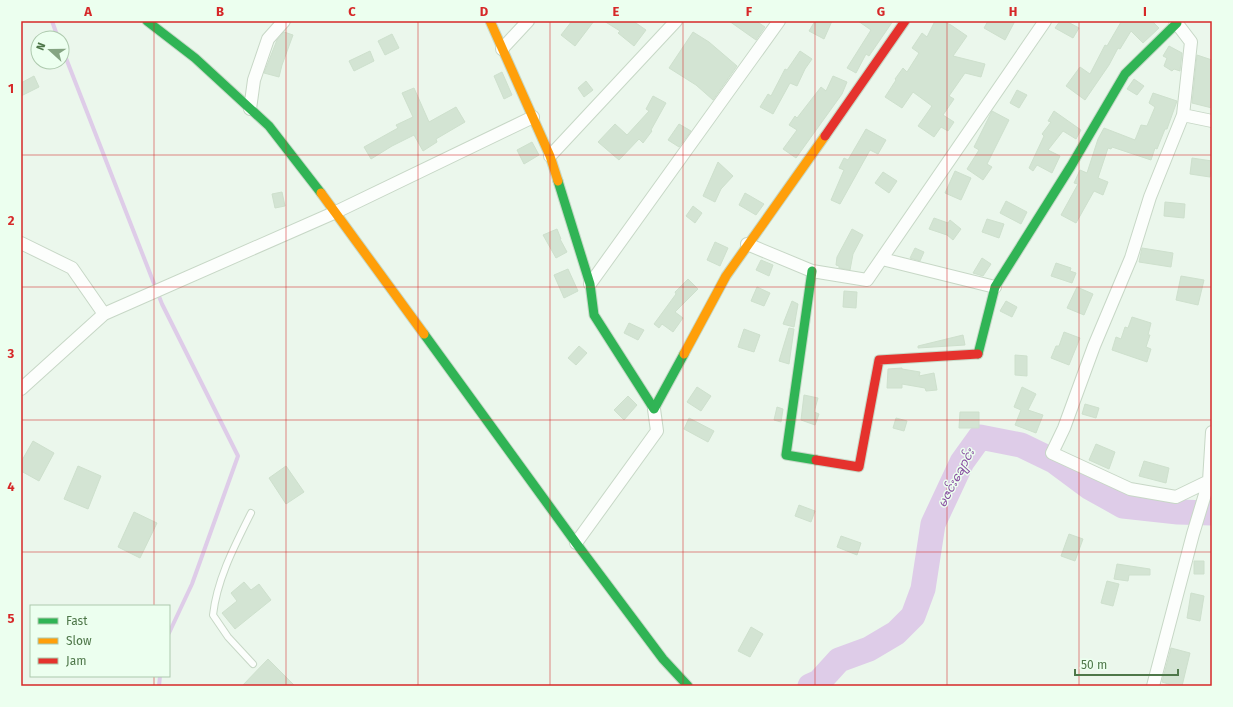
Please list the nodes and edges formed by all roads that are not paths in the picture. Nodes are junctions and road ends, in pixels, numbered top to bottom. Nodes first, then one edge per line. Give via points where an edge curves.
1 (147, 21) edge
2 (284, 21) edge
3 (490, 21) edge
4 (528, 21) edge
5 (676, 21) edge
6 (779, 21) edge
7 (905, 21) edge
8 (1045, 21) edge
9 (1176, 22) edge
10 (502, 49) junction
11 (250, 109) junction
12 (1183, 115) junction
13 (534, 117) junction
14 (1212, 121) edge
15 (550, 156) junction
16 (336, 212) junction
17 (21, 243) edge
18 (747, 244) junction
19 (882, 259) junction
20 (812, 271) junction
21 (590, 284) junction
22 (995, 288) junction
23 (104, 314) junction
24 (21, 389) edge
25 (654, 410) junction
26 (1212, 432) edge
27 (1209, 482) junction
28 (251, 513) dead end
29 (576, 543) junction
30 (253, 664) dead end
31 (688, 686) edge
32 (1153, 686) edge

1 - 11 street via 195,58
2 - 11 street via 268,39 254,80
3 - 10 street
4 - 10 street
5 - 15 street
6 - 21 street
7 - 18 street
8 - 19 street
9 - 12 street via 1191,42
9 - 22 street via 1125,74
10 - 13 street
11 - 16 street via 269,126
12 - 14 street
12 - 27 street via 1150,197 1131,258 1052,453 1130,489 1176,497
13 - 15 street
13 - 16 street
15 - 21 street
16 - 23 street
16 - 29 street
17 - 23 street via 72,268
18 - 20 street
18 - 25 street via 726,276
19 - 20 street via 868,280
19 - 22 street
20 - 22 street via 786,455 859,467 879,360 978,354
21 - 25 street via 594,314
23 - 24 street
25 - 29 street via 657,431
26 - 27 street
27 - 32 street
28 - 30 lane via 228,559 213,615 228,637
29 - 31 street via 663,659

